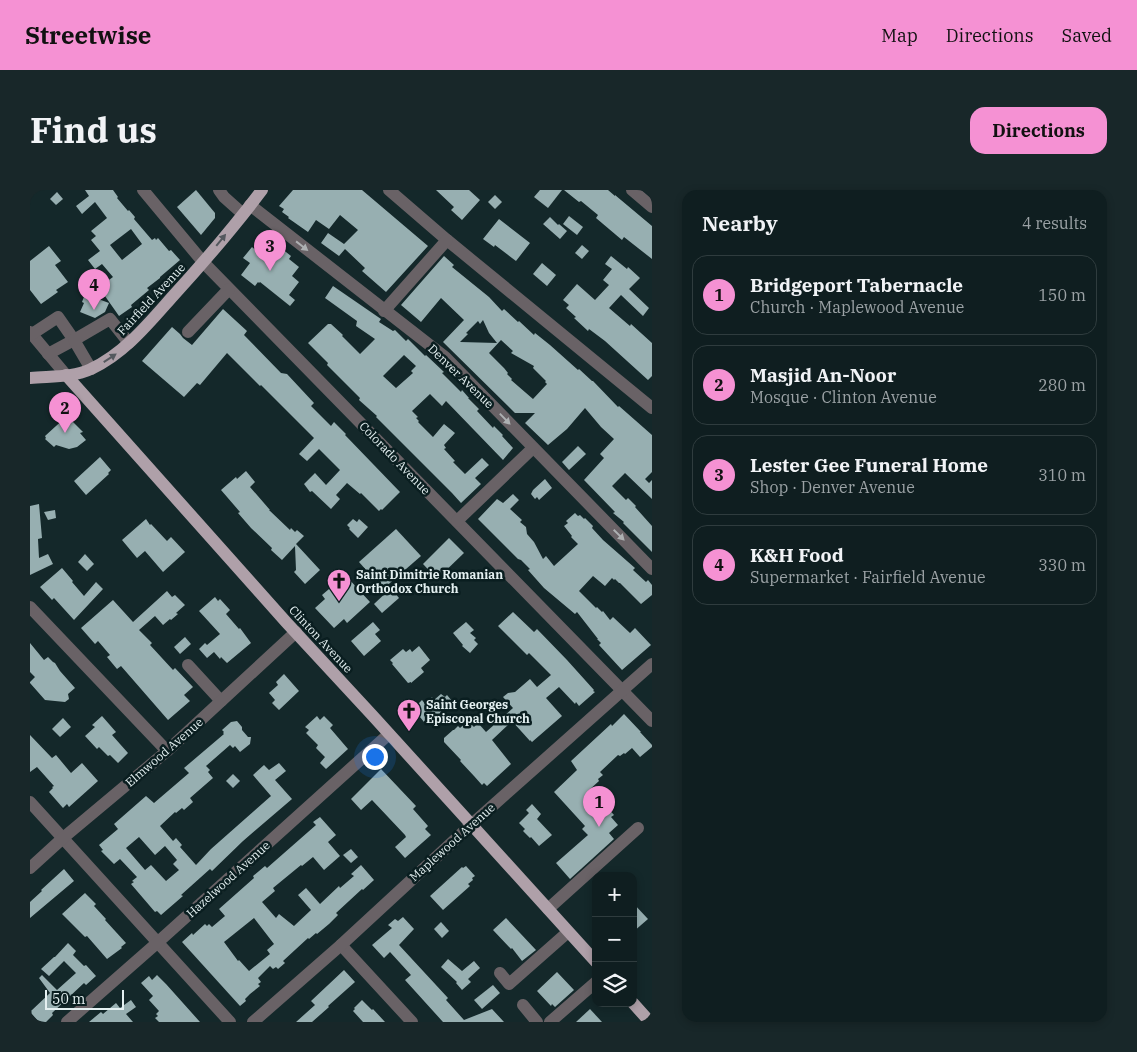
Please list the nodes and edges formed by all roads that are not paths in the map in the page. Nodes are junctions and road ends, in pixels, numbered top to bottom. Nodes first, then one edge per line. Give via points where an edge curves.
1 (143, 190) edge
2 (218, 190) edge
3 (262, 190) edge
4 (389, 190) edge
5 (632, 190) edge
6 (652, 207) edge
7 (246, 210) junction
8 (447, 240) junction
9 (203, 262) junction
10 (230, 289) junction
11 (384, 311) junction
12 (188, 332) dead end
13 (32, 339) edge
14 (74, 340) junction
15 (129, 343) junction
16 (48, 354) junction
17 (91, 369) junction
18 (66, 375) junction
19 (30, 378) edge
20 (652, 408) edge
21 (533, 448) junction
22 (457, 521) junction
23 (652, 569) edge
24 (30, 607) edge
25 (296, 632) junction
26 (652, 664) edge
27 (188, 665) dead end
28 (622, 690) junction
29 (221, 701) junction
30 (652, 721) edge
31 (389, 734) junction
32 (167, 751) junction
33 (30, 802) edge
34 (471, 824) junction
35 (638, 828) dead end
36 (63, 838) junction
37 (30, 868) edge
38 (548, 909) junction
39 (568, 932) junction
40 (157, 943) junction
41 (341, 945) junction
42 (592, 958) edge
43 (500, 973) dead end
44 (592, 985) edge
45 (523, 1005) dead end
46 (636, 1007) edge
47 (647, 1019) edge
48 (66, 1022) edge
49 (230, 1022) edge
50 (253, 1022) edge
51 (412, 1022) edge
52 (537, 1022) edge
53 (550, 1022) edge

1 - 9 street, Colorado Avenue
2 - 7 street, Denver Avenue
3 - 7 main road, Fairfield Avenue
4 - 8 street
5 - 6 street
9 -> 7 main road, Fairfield Avenue
7 -> 11 street, Denver Avenue
8 - 11 street
8 - 20 street
9 - 10 street, Colorado Avenue
9 - 15 main road, Fairfield Avenue
10 - 12 street
10 - 22 street, Colorado Avenue
11 -> 21 street, Denver Avenue via 445,357
13 - 14 street via 58,317
13 - 16 street, Clinton Avenue
14 - 15 street via 110,319
14 - 16 street
14 - 17 street
17 -> 15 main road, Fairfield Avenue
16 - 18 street, Clinton Avenue
17 - 18 main road, Fairfield Avenue
18 - 19 main road, Fairfield Avenue
18 - 25 main road, Clinton Avenue
21 - 22 street
21 -> 23 street, Denver Avenue
22 - 28 street, Colorado Avenue
24 - 32 street
25 - 29 street, Elmwood Avenue
25 - 31 main road, Clinton Avenue
26 - 28 street, Maplewood Avenue
27 - 29 street
28 - 30 street, Colorado Avenue
28 - 34 street, Maplewood Avenue
29 - 32 street, Elmwood Avenue
31 - 34 main road, Clinton Avenue
31 - 40 street, Hazelwood Avenue
32 - 36 street, Elmwood Avenue
33 - 36 street
34 - 38 main road, Clinton Avenue
34 - 41 street, Maplewood Avenue
35 - 38 street
36 - 37 street, Elmwood Avenue
36 - 40 street
38 - 39 main road, Clinton Avenue
39 - 42 main road, Clinton Avenue
39 - 43 street via 509,984
40 - 48 street, Hazelwood Avenue
40 - 49 street
41 - 50 street, Maplewood Avenue
41 - 51 street
44 - 53 street
45 - 52 street
46 - 47 main road

